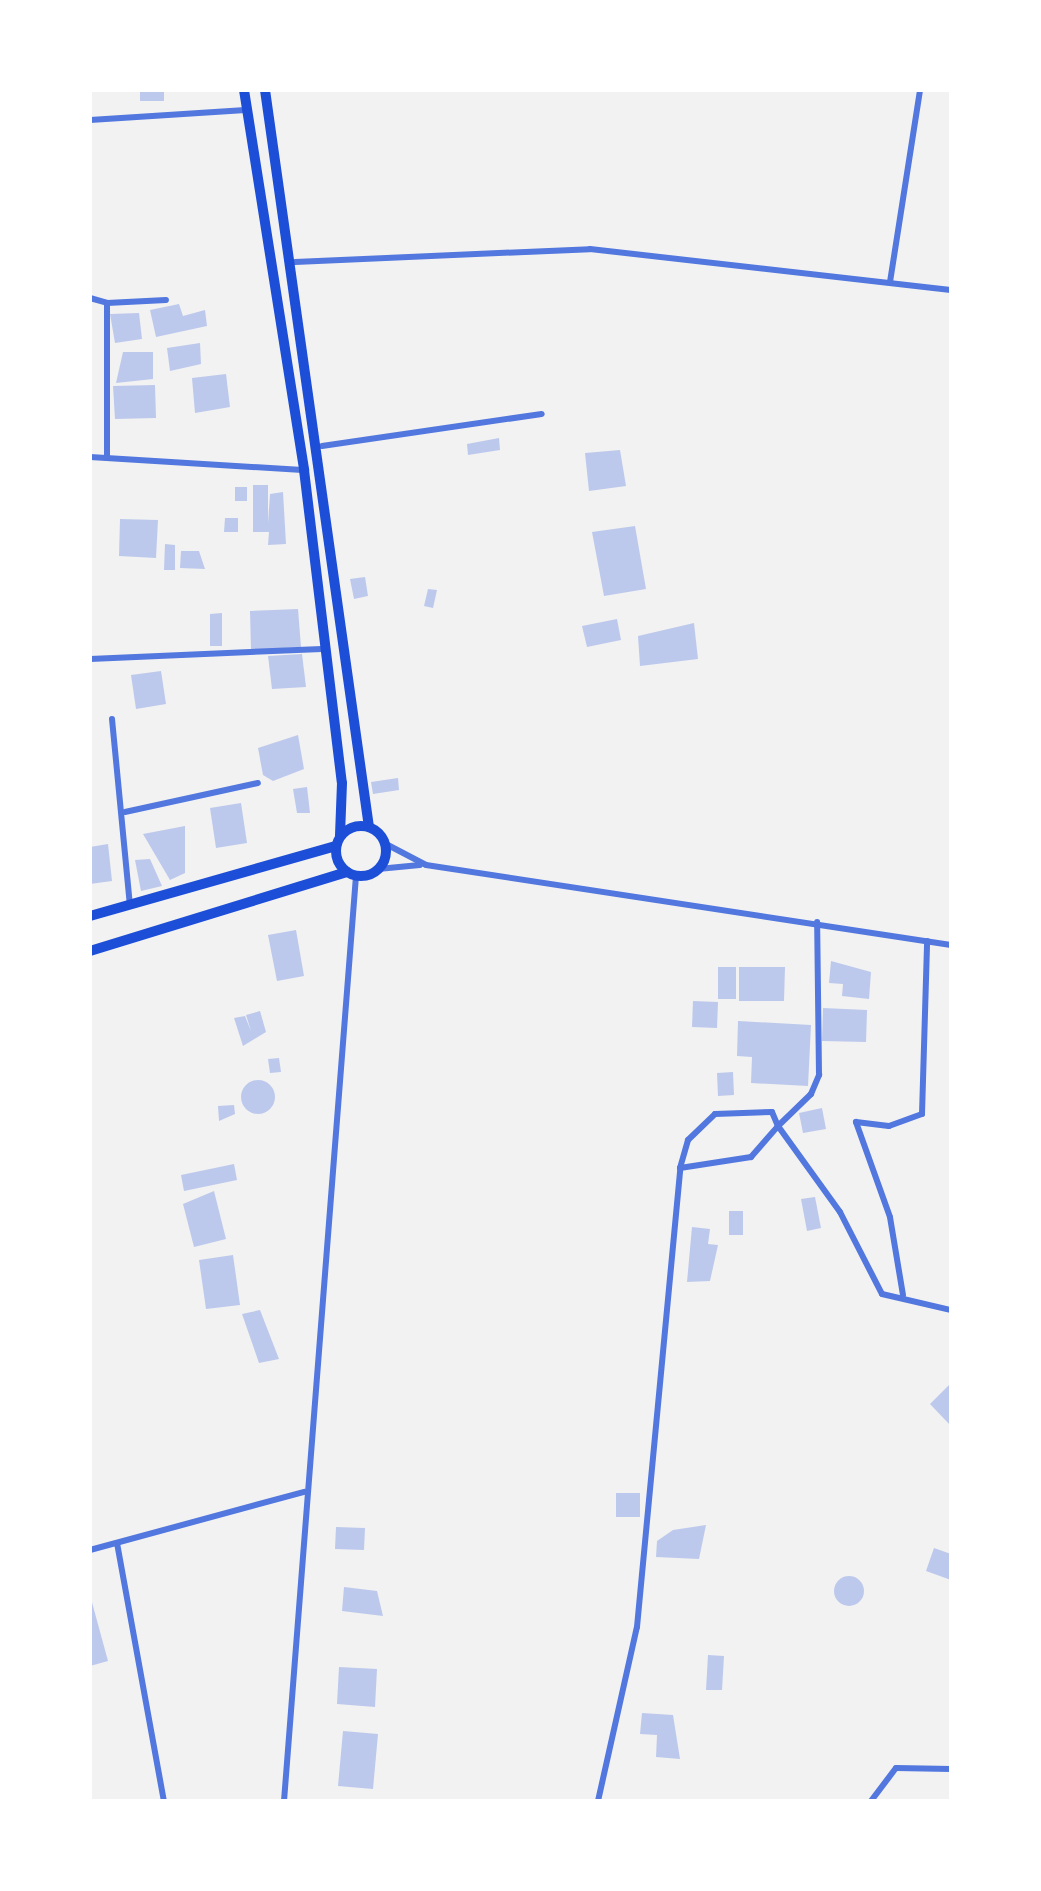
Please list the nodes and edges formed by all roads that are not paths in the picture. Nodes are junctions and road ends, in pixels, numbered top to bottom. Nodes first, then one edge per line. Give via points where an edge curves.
1 (244, 90) edge
2 (265, 90) edge
3 (920, 90) edge
4 (248, 110) junction
5 (90, 120) edge
6 (261, 189) junction
7 (281, 189) junction
8 (294, 262) junction
9 (890, 282) junction
10 (951, 290) edge
11 (90, 298) edge
12 (166, 300) dead end
13 (107, 303) junction
14 (542, 414) dead end
15 (322, 446) junction
16 (90, 457) edge
17 (107, 458) junction
18 (304, 470) junction
19 (322, 649) junction
20 (90, 659) edge
21 (112, 719) dead end
22 (258, 784) dead end
23 (125, 812) junction
24 (369, 827) junction
25 (338, 841) junction
26 (384, 843) junction
27 (426, 865) junction
28 (378, 869) junction
29 (352, 874) junction
30 (130, 905) junction
31 (90, 916) edge
32 (818, 922) junction
33 (926, 941) junction
34 (951, 945) edge
35 (90, 950) edge
36 (778, 1126) junction
37 (680, 1168) junction
38 (903, 1295) junction
39 (951, 1310) edge
40 (304, 1492) junction
41 (117, 1543) junction
42 (90, 1550) edge
43 (951, 1769) edge
44 (164, 1801) edge
45 (284, 1801) edge
46 (598, 1801) edge
47 (871, 1801) edge

1 - 4 main road
2 - 7 main road
3 - 9 street
4 - 5 street
4 - 6 main road
6 - 7 main road
6 - 18 main road
7 - 8 main road
8 - 9 street via 590,249
8 - 15 main road
9 - 10 street
11 - 13 street
12 - 13 street
13 - 17 street
14 - 15 street
15 - 24 main road
16 - 17 street
17 - 18 street
18 - 19 main road
19 - 20 street
19 - 25 main road via 342,782
21 - 23 street
22 - 23 street
23 - 30 street
24 - 25 main road
24 - 26 main road
25 - 29 main road
25 - 30 main road
26 - 27 street
26 - 28 main road
27 - 28 street
27 - 32 street
28 - 29 main road
29 - 35 main road
29 - 40 street
30 - 31 main road
32 - 33 street
32 - 36 street via 819,1075
33 - 34 street
33 - 38 street via 922,1114 890,1126 856,1122 890,1217
36 - 37 street via 750,1157
36 - 37 street via 772,1112 715,1114 688,1140
36 - 38 street via 840,1212 882,1294
37 - 46 street via 637,1627
38 - 39 street
40 - 41 street
40 - 45 street
41 - 42 street
41 - 44 street
43 - 47 street via 896,1768

